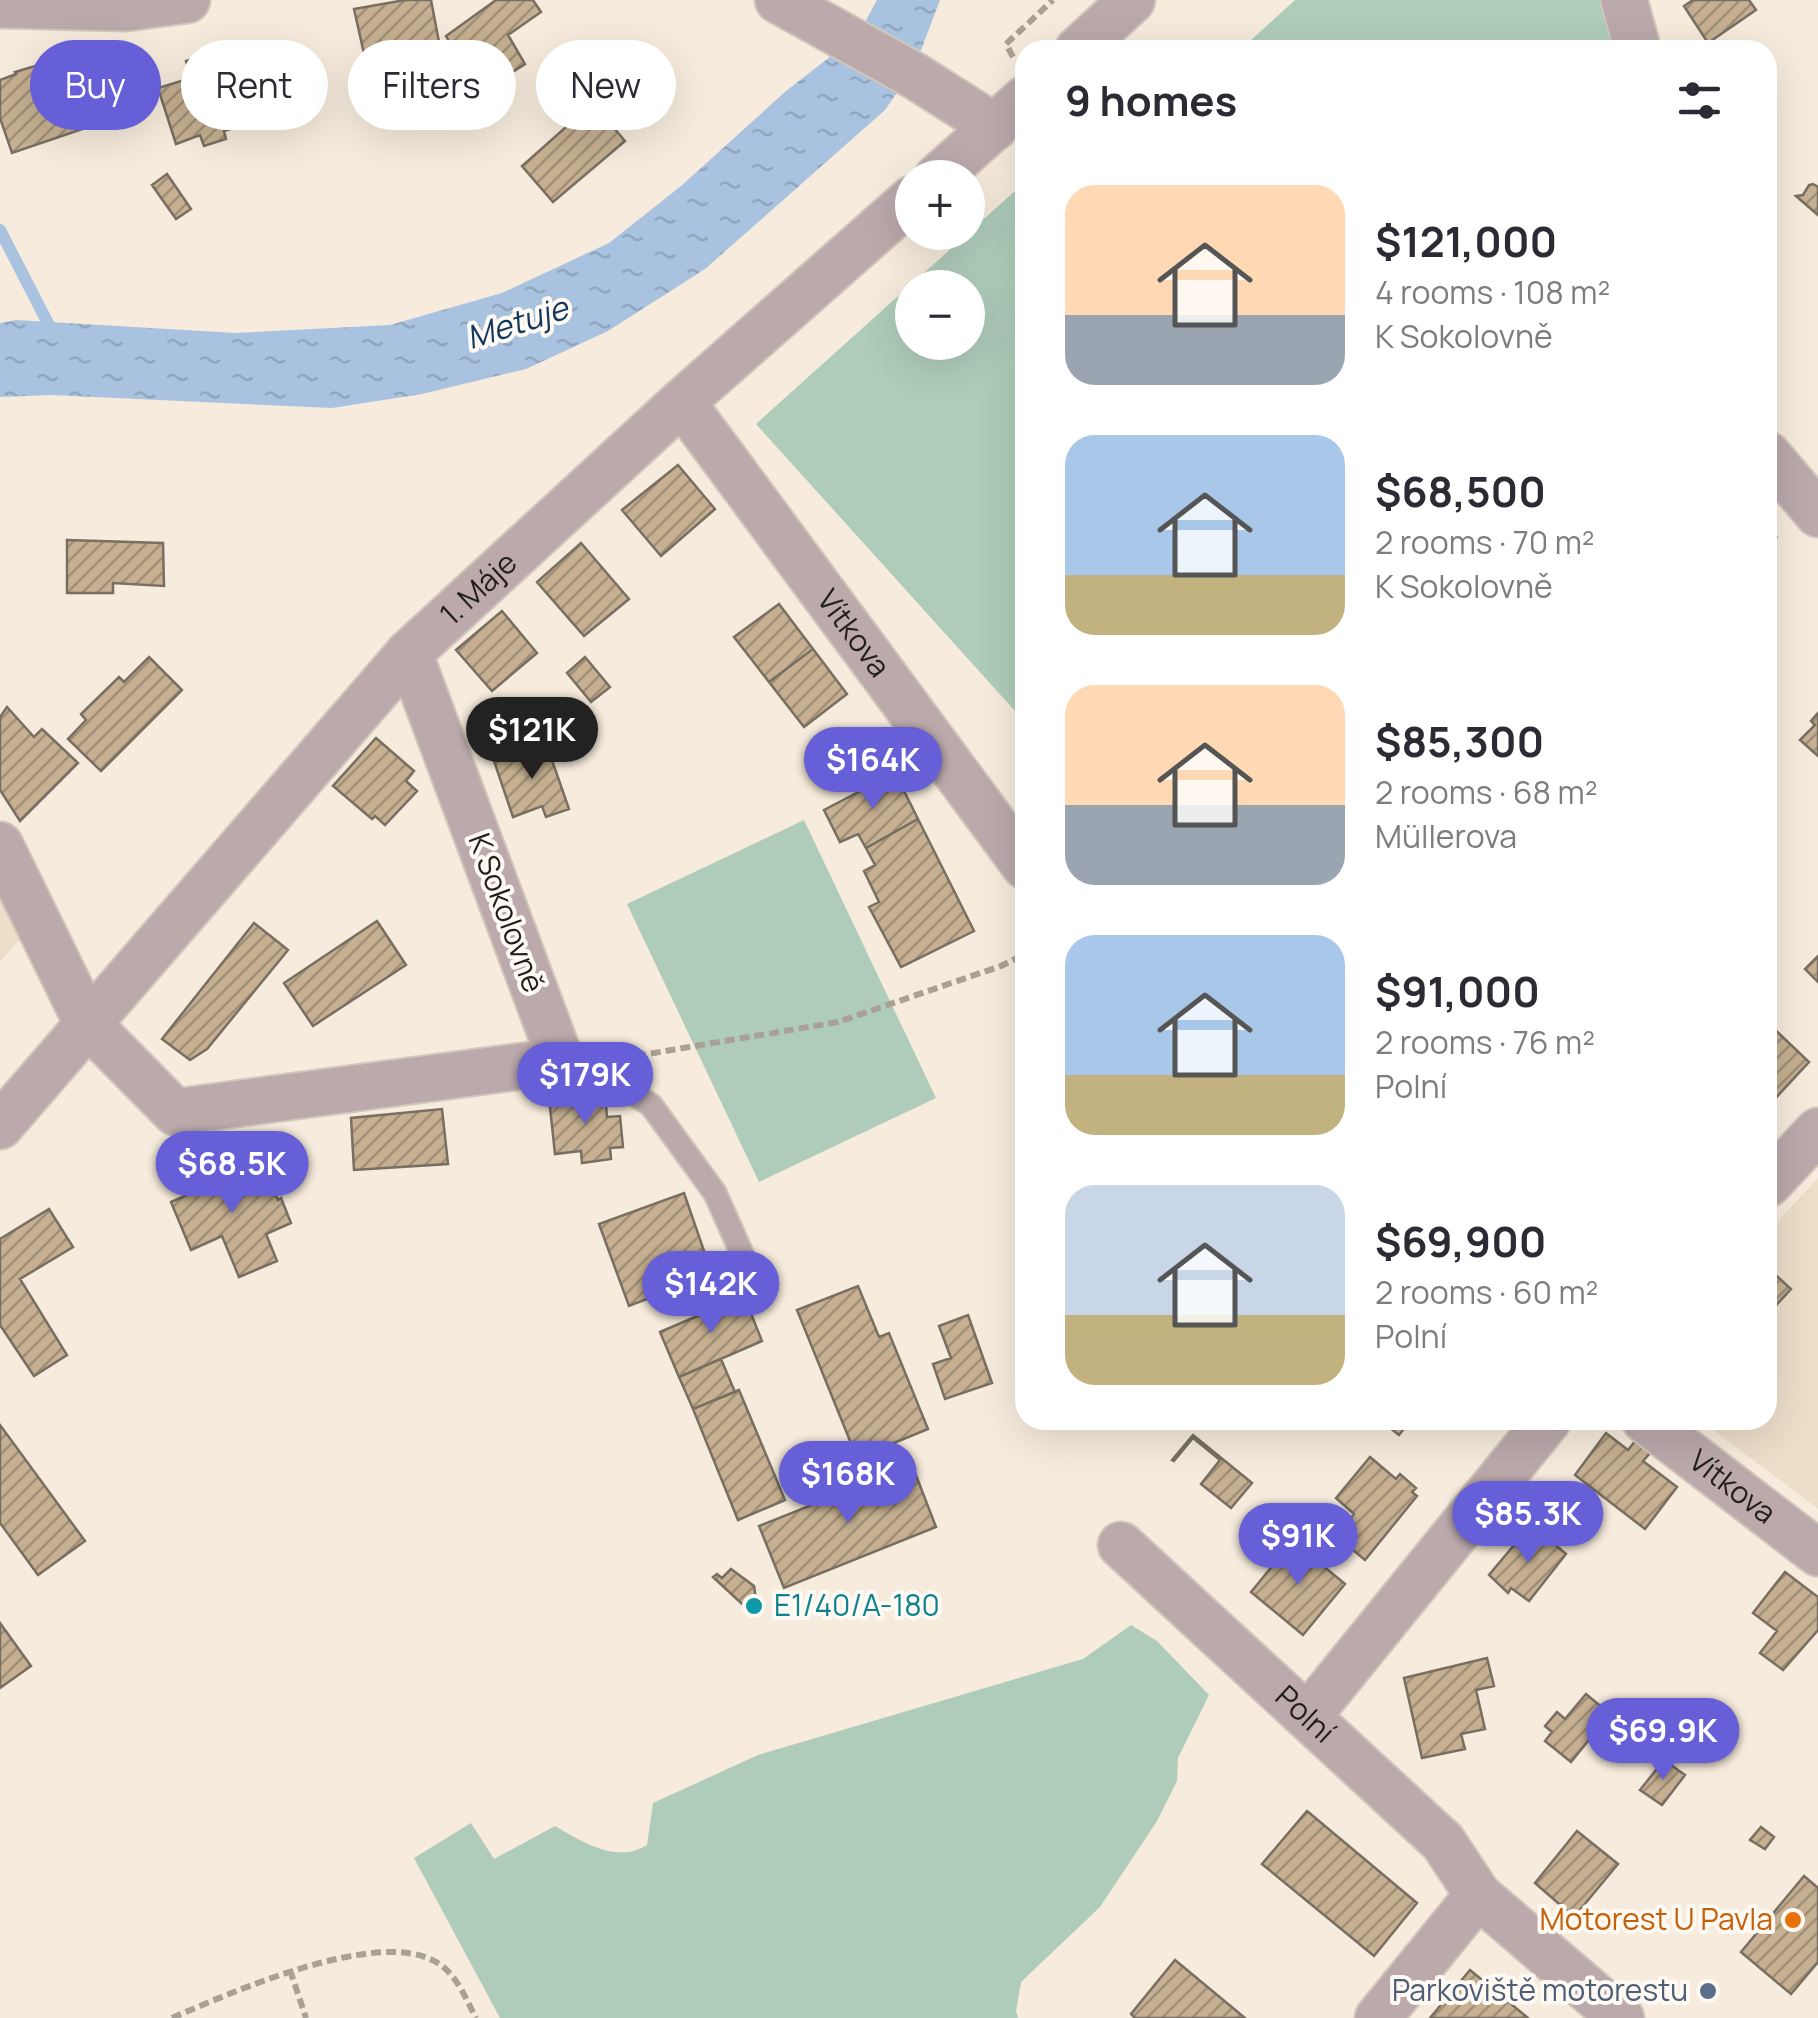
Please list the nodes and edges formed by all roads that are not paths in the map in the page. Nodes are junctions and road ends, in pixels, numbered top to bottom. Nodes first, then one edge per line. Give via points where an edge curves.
1 (187, 0) edge
2 (1132, 0) edge
3 (1624, 0) edge
4 (784, 3) edge
5 (0, 5) edge
6 (1089, 40) edge
7 (1635, 40) edge
8 (1013, 98) edge
9 (955, 160) edge
10 (895, 215) edge
11 (682, 402) junction
12 (1777, 466) edge
13 (1818, 514) edge
14 (408, 653) junction
15 (0, 844) edge
16 (1015, 852) edge
17 (87, 1023) junction
18 (561, 1061) junction
19 (0, 1126) edge
20 (1818, 1131) edge
21 (1777, 1174) edge
22 (746, 1265) dead end
23 (1540, 1430) edge
24 (1658, 1430) edge
25 (1122, 1545) dead end
26 (1818, 1552) edge
27 (1308, 1716) junction
28 (1478, 1895) junction
29 (1378, 2018) edge
30 (1621, 2018) edge

1 - 5 street via 126,8
2 - 6 street
3 - 7 street
4 - 8 street via 915,76
8 - 9 street
10 - 11 street, 1. Máje
11 - 14 street, 1. Máje
11 - 16 street, Vítkova
12 - 13 street
14 - 17 street, 1. Máje
14 - 18 street, K Sokolovně
15 - 17 street
17 - 18 street via 176,1112
17 - 19 street, 1. Máje
18 - 22 lane via 595,1070 651,1105 714,1193
20 - 21 street
23 - 27 street
24 - 26 street, Vítkova
25 - 27 street, Polní
27 - 28 street, Polní via 1444,1842
28 - 29 street
28 - 30 street, Polní

